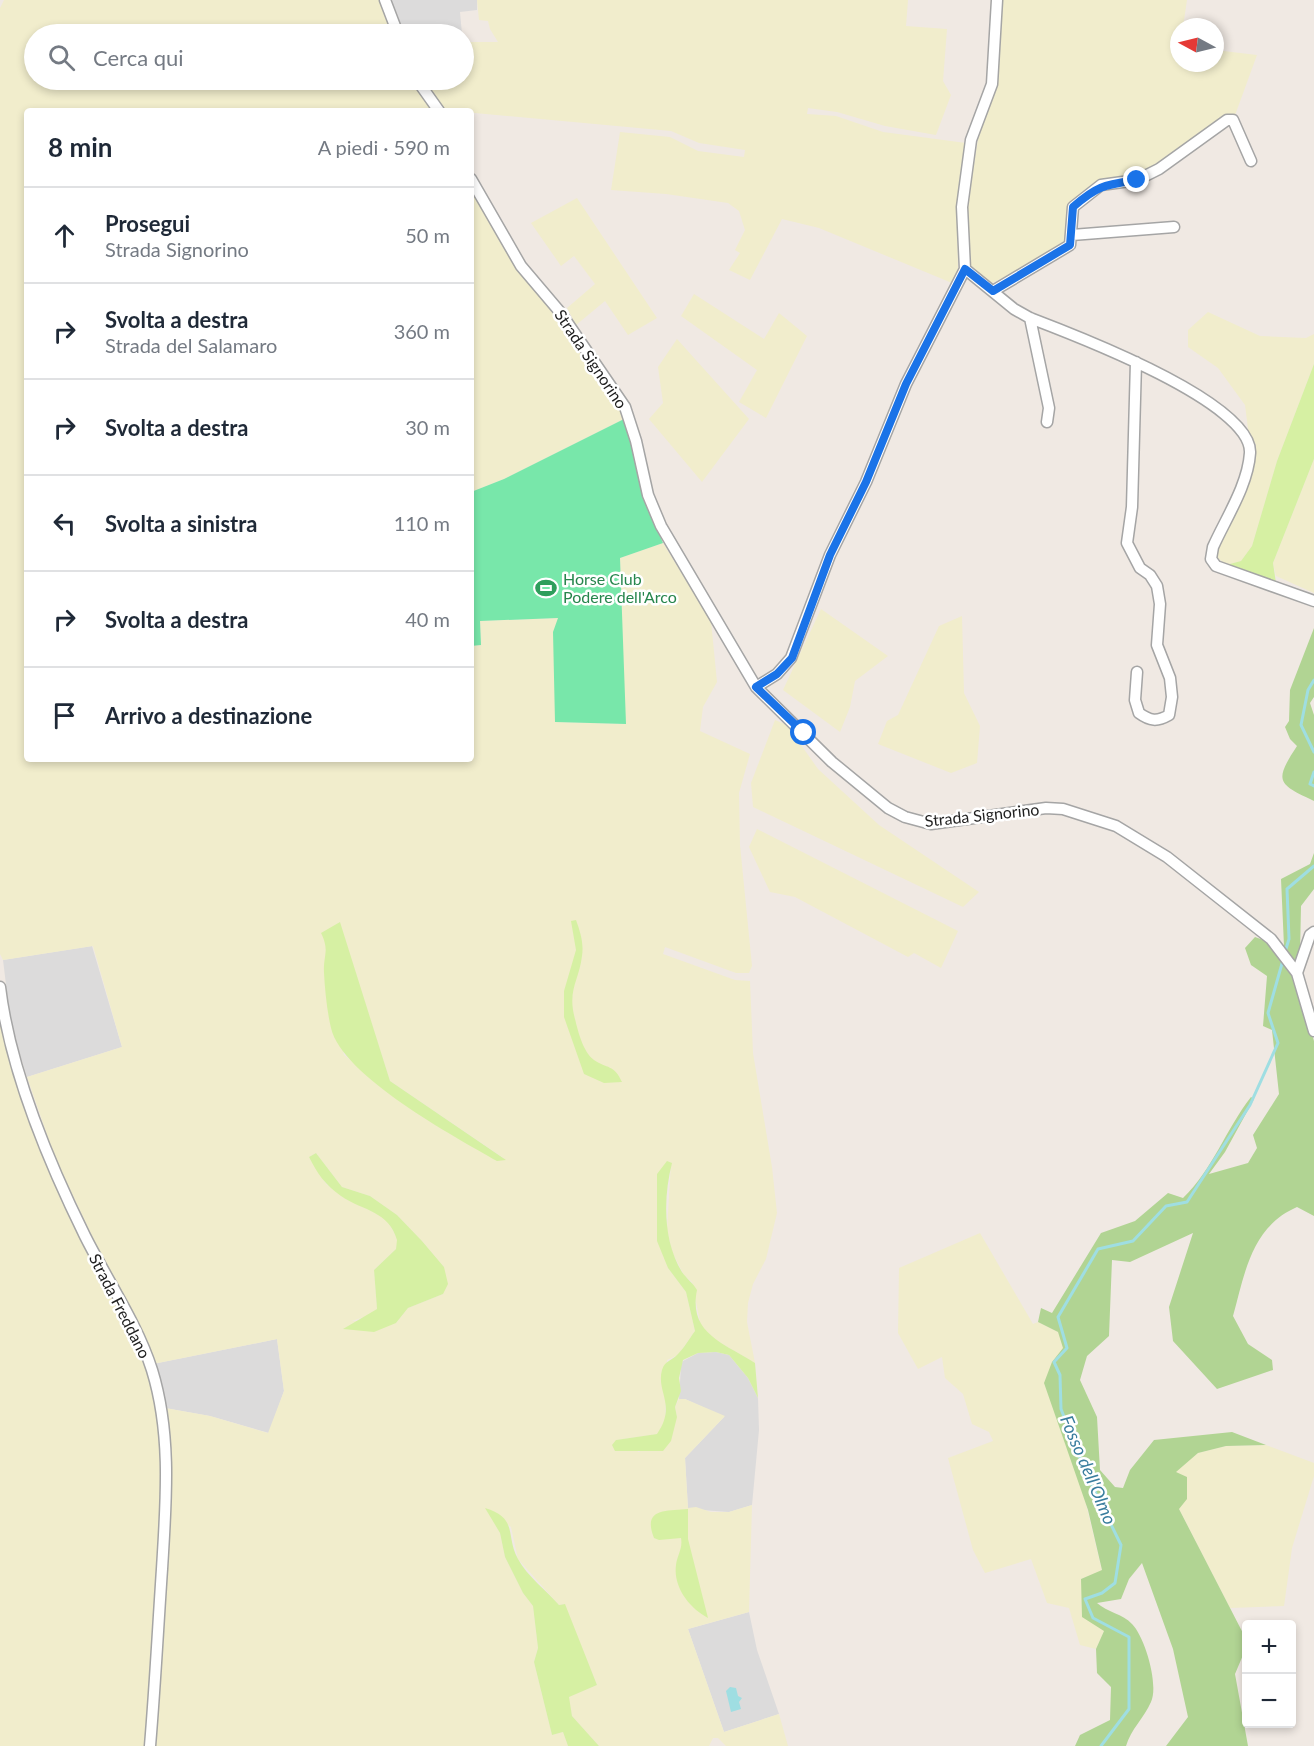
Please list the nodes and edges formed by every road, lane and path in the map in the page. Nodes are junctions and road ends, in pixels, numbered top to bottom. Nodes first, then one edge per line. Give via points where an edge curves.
1 (385, 0) edge
2 (997, 0) edge
3 (394, 24) edge
4 (424, 90) edge
5 (437, 108) edge
6 (1251, 161) dead end
7 (474, 184) edge
8 (1174, 227) dead end
9 (1072, 235) junction
10 (965, 269) junction
11 (993, 291) junction
12 (1030, 318) junction
13 (1136, 362) junction
14 (1047, 422) dead end
15 (1314, 600) edge
16 (1137, 672) dead end
17 (756, 687) junction
18 (1314, 932) edge
19 (1297, 973) junction
20 (0, 987) edge
21 (1314, 1031) edge
22 (150, 1746) edge

1 - 3 street
2 - 10 street via 992,84 971,140 962,207
4 - 5 street
6 - 9 street via 1233,120 1227,120 1159,169 1137,180 1101,185 1083,198 1073,207
7 - 17 street, Strada Signorino via 521,266 560,312 625,407 648,495 661,526
8 - 9 street
9 - 11 street via 1070,245
10 - 11 street
10 - 17 street via 906,384 866,482 830,555 792,658 777,674
11 - 12 street
12 - 13 street
12 - 14 street via 1049,408
13 - 15 street via 1212,404 1243,433 1251,451 1245,477 1213,547 1211,560 1216,566
13 - 16 street via 1132,507 1127,543 1140,568 1157,586 1157,645 1170,678 1169,715 1149,720 1139,713 1135,700
17 - 19 street, Strada Signorino via 832,762 888,808 918,823 1046,808 1063,809 1116,826 1167,857 1271,939
18 - 19 street
19 - 21 street, Strada Signorino
20 - 22 street, Strada Freddano via 3,1015 24,1088 84,1235 137,1336 164,1415 166,1503

